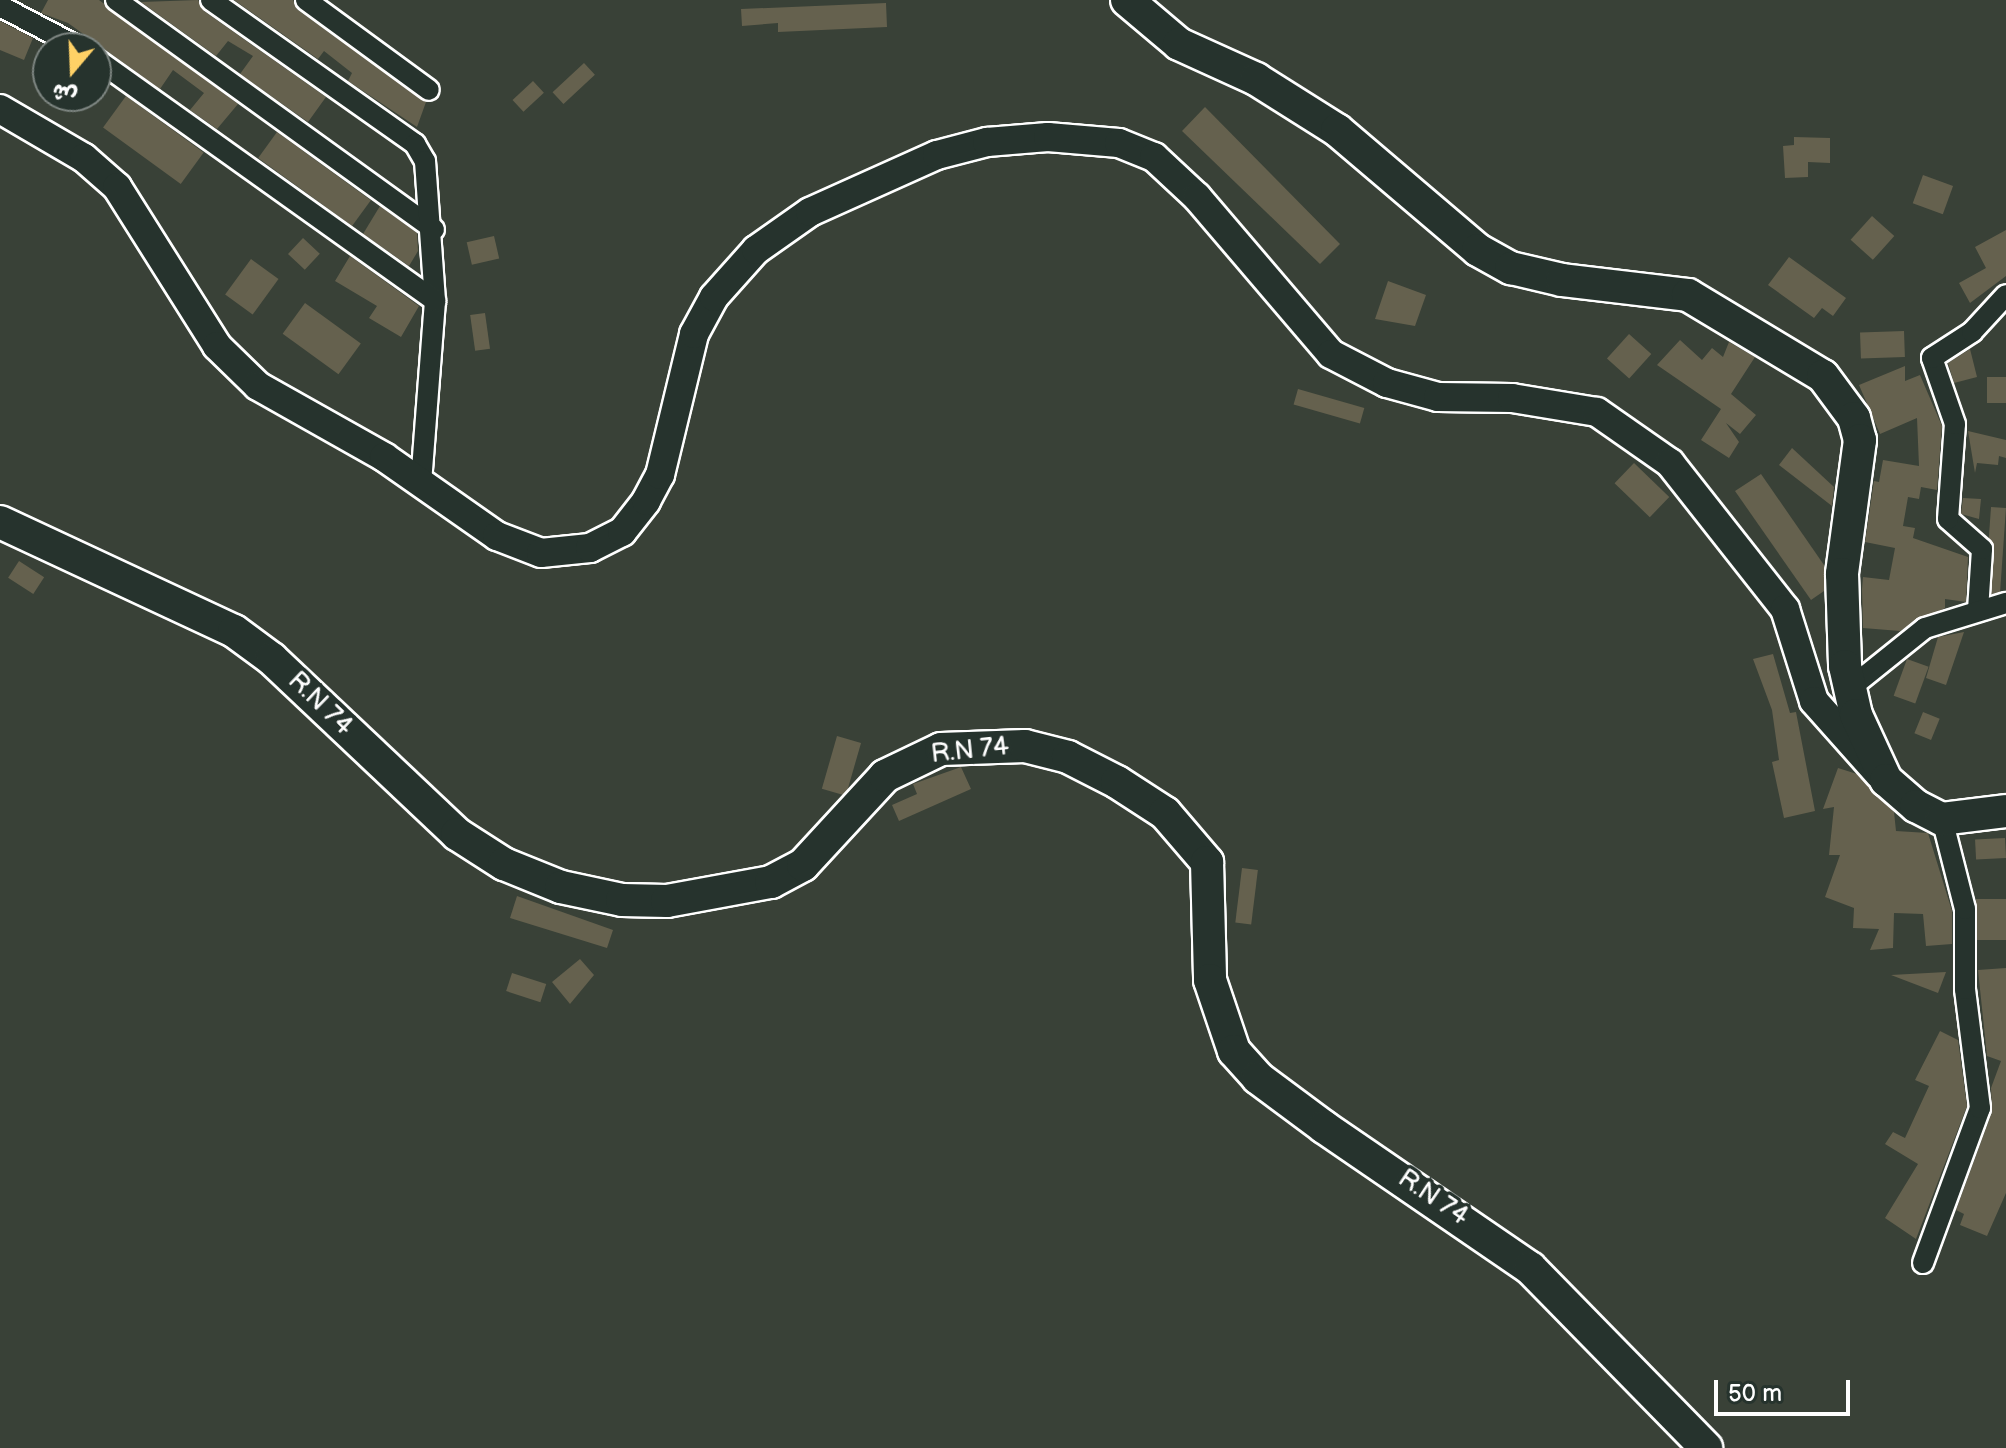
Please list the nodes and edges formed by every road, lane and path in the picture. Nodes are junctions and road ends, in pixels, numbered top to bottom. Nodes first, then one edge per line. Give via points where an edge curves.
1 (116, 0) edge
2 (211, 0) edge
3 (306, 0) edge
4 (1127, 0) edge
5 (0, 6) edge
6 (50, 32) edge
7 (112, 70) edge
8 (429, 90) dead end
9 (0, 109) edge
10 (434, 229) junction
11 (2006, 295) edge
12 (435, 301) junction
13 (421, 482) junction
14 (0, 522) edge
15 (2006, 603) edge
16 (1978, 610) junction
17 (1849, 689) junction
18 (1886, 780) junction
19 (2006, 811) edge
20 (1942, 819) junction
21 (1923, 1263) dead end
22 (1706, 1448) edge

1 - 10 street
2 - 10 street via 415,144 425,161
3 - 8 street
4 - 17 main road via 1179,44 1256,79 1337,130 1478,250 1511,268 1562,280 1688,295 1823,376 1854,418 1860,440 1842,574
5 - 6 street
7 - 12 street
9 - 13 street via 84,158 117,187 210,336 258,386
10 - 12 street
11 - 16 street via 1972,332 1932,358 1955,424 1948,519 1982,549
12 - 13 street
13 - 18 street via 497,536 541,553 590,548 622,532 646,501 660,475 694,334 714,297 756,250 810,212 937,155 1048,137 1119,143 1154,157 1197,197 1331,354 1387,383 1438,397 1537,400 1597,412 1670,463 1785,609 1814,701
14 - 22 main road, R.N 74 via 234,631 272,659 457,834 504,864 561,887 622,900 667,901 771,882 803,865 885,776 941,749 1025,746 1068,757 1117,782 1165,813 1207,862 1210,980 1234,1051 1258,1078 1313,1119 1530,1268 1634,1368
15 - 16 street
16 - 17 street via 1925,628
17 - 18 main road
18 - 20 main road
19 - 20 main road
20 - 21 street via 1965,909 1965,989 1980,1108

